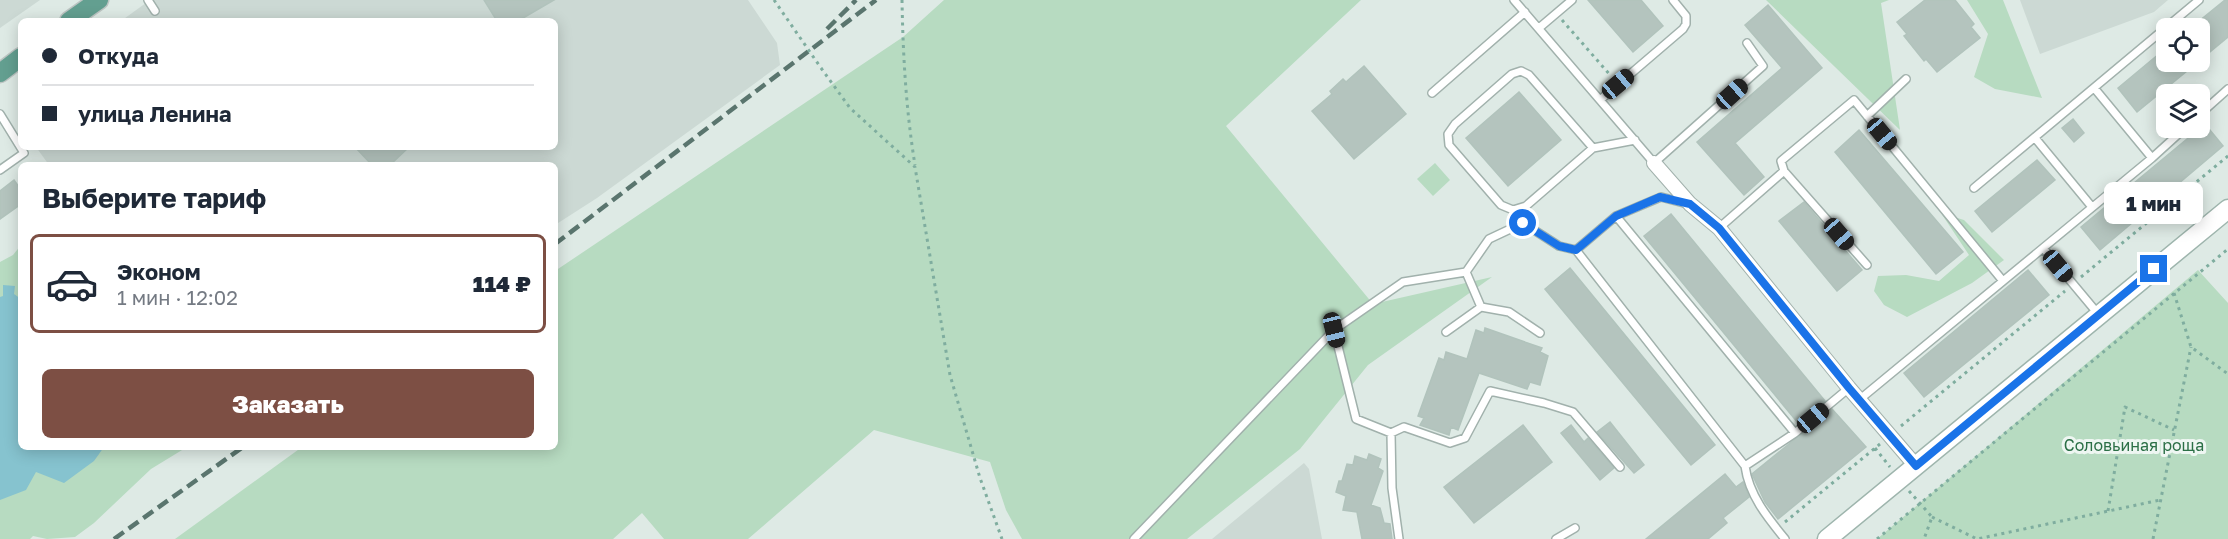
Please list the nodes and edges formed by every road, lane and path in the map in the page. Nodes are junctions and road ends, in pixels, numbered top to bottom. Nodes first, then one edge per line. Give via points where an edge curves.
1 (99, 0) edge
2 (148, 0) edge
3 (774, 0) edge
4 (902, 0) edge
5 (1572, 0) edge
6 (1673, 0) edge
7 (2199, 0) edge
8 (1517, 1) edge
9 (155, 11) dead end
10 (1525, 12) junction
11 (1556, 14) junction
12 (73, 18) edge
13 (1539, 28) junction
14 (1747, 43) dead end
15 (18, 59) edge
16 (0, 73) edge
17 (1906, 79) dead end
18 (1618, 84) junction
19 (2095, 89) junction
20 (2227, 90) edge
21 (1432, 93) dead end
22 (1600, 100) junction
23 (2210, 105) edge
24 (0, 114) edge
25 (1867, 116) junction
26 (2036, 138) junction
27 (2174, 138) edge
28 (1635, 140) junction
29 (18, 143) edge
30 (1593, 148) junction
31 (22, 150) edge
32 (2228, 156) edge
33 (2152, 158) junction
34 (1654, 163) junction
35 (915, 167) junction
36 (0, 170) edge
37 (1784, 171) junction
38 (1974, 188) dead end
39 (1690, 204) junction
40 (2092, 207) junction
41 (2228, 209) edge
42 (1616, 216) junction
43 (1719, 228) junction
44 (2043, 248) junction
45 (2228, 249) edge
46 (1576, 250) junction
47 (1867, 265) dead end
48 (1466, 272) junction
49 (2003, 281) junction
50 (2073, 284) junction
51 (2174, 293) junction
52 (1481, 307) junction
53 (2099, 315) junction
54 (1334, 330) junction
55 (1446, 332) dead end
56 (1540, 333) dead end
57 (2191, 347) junction
58 (2228, 374) edge
59 (1849, 388) junction
60 (1859, 400) junction
61 (2174, 430) junction
62 (1391, 433) junction
63 (1795, 433) junction
64 (1890, 436) junction
65 (1875, 448) junction
66 (1745, 466) junction
67 (1916, 466) junction
68 (1620, 467) dead end
69 (1900, 479) junction
70 (2160, 500) junction
71 (1919, 504) junction
72 (2108, 511) junction
73 (1932, 517) junction
74 (1575, 528) dead end
75 (1777, 529) junction
76 (1002, 539) edge
77 (1134, 539) edge
78 (1399, 539) edge
79 (1556, 539) edge
80 (1785, 539) edge
81 (1827, 539) edge
82 (1877, 539) edge
83 (1924, 539) edge
84 (1977, 539) edge
85 (2152, 539) edge

1 - 12 main road
2 - 9 lane
3 - 35 path, bridge via 850,108
4 - 35 path via 903,77
5 - 11 lane
6 - 18 lane via 1686,16 1686,24
7 - 19 lane
8 - 10 lane
10 - 13 lane
10 - 21 lane
11 - 13 lane
11 - 18 path
13 - 22 lane
14 - 34 lane via 1762,66
15 - 16 main road
17 - 25 lane
18 - 22 lane
19 - 26 lane
19 - 33 lane
20 - 23 lane
22 - 28 lane
24 - 29 lane
25 - 37 lane via 1854,100 1781,161
25 - 49 lane
26 - 38 lane
26 - 40 lane
27 - 33 lane
28 - 30 lane
28 - 34 lane
30 - 30 lane via 1529,75 1521,71 1512,74 1455,124 1448,140 1502,205 1513,210 1526,206
31 - 36 lane via 24,153
32 - 50 path
33 - 40 lane
34 - 39 street
35 - 76 path via 950,375
37 - 43 lane
37 - 47 lane
39 - 42 lane via 1660,197
39 - 43 street
40 - 44 lane
41 - 53 main road
42 - 46 lane
42 - 63 lane
43 - 59 street
44 - 49 lane
44 - 50 lane
45 - 51 path
46 - 48 lane via 1559,246 1523,223 1489,239
46 - 66 lane
48 - 52 lane
48 - 54 lane via 1403,282
49 - 60 lane
50 - 53 lane
50 - 64 path
51 - 57 path
51 - 71 path
52 - 55 lane
52 - 56 lane via 1509,312
53 - 67 main road
54 - 62 lane via 1356,419
54 - 77 lane
57 - 58 path
57 - 61 path
59 - 60 street
59 - 63 lane
60 - 64 street
61 - 70 path
61 - 72 path via 2125,407
62 - 68 lane via 1404,427 1450,443 1466,438 1490,391 1573,412
62 - 78 lane via 1392,488
63 - 66 lane
64 - 65 path
64 - 67 street
65 - 69 path
65 - 75 path
66 - 75 lane via 1747,481
67 - 69 main road
69 - 71 path
69 - 81 main road
70 - 72 path
70 - 85 path
71 - 73 path
71 - 82 path
72 - 84 path
73 - 83 path
73 - 84 path
74 - 79 lane
75 - 80 lane

